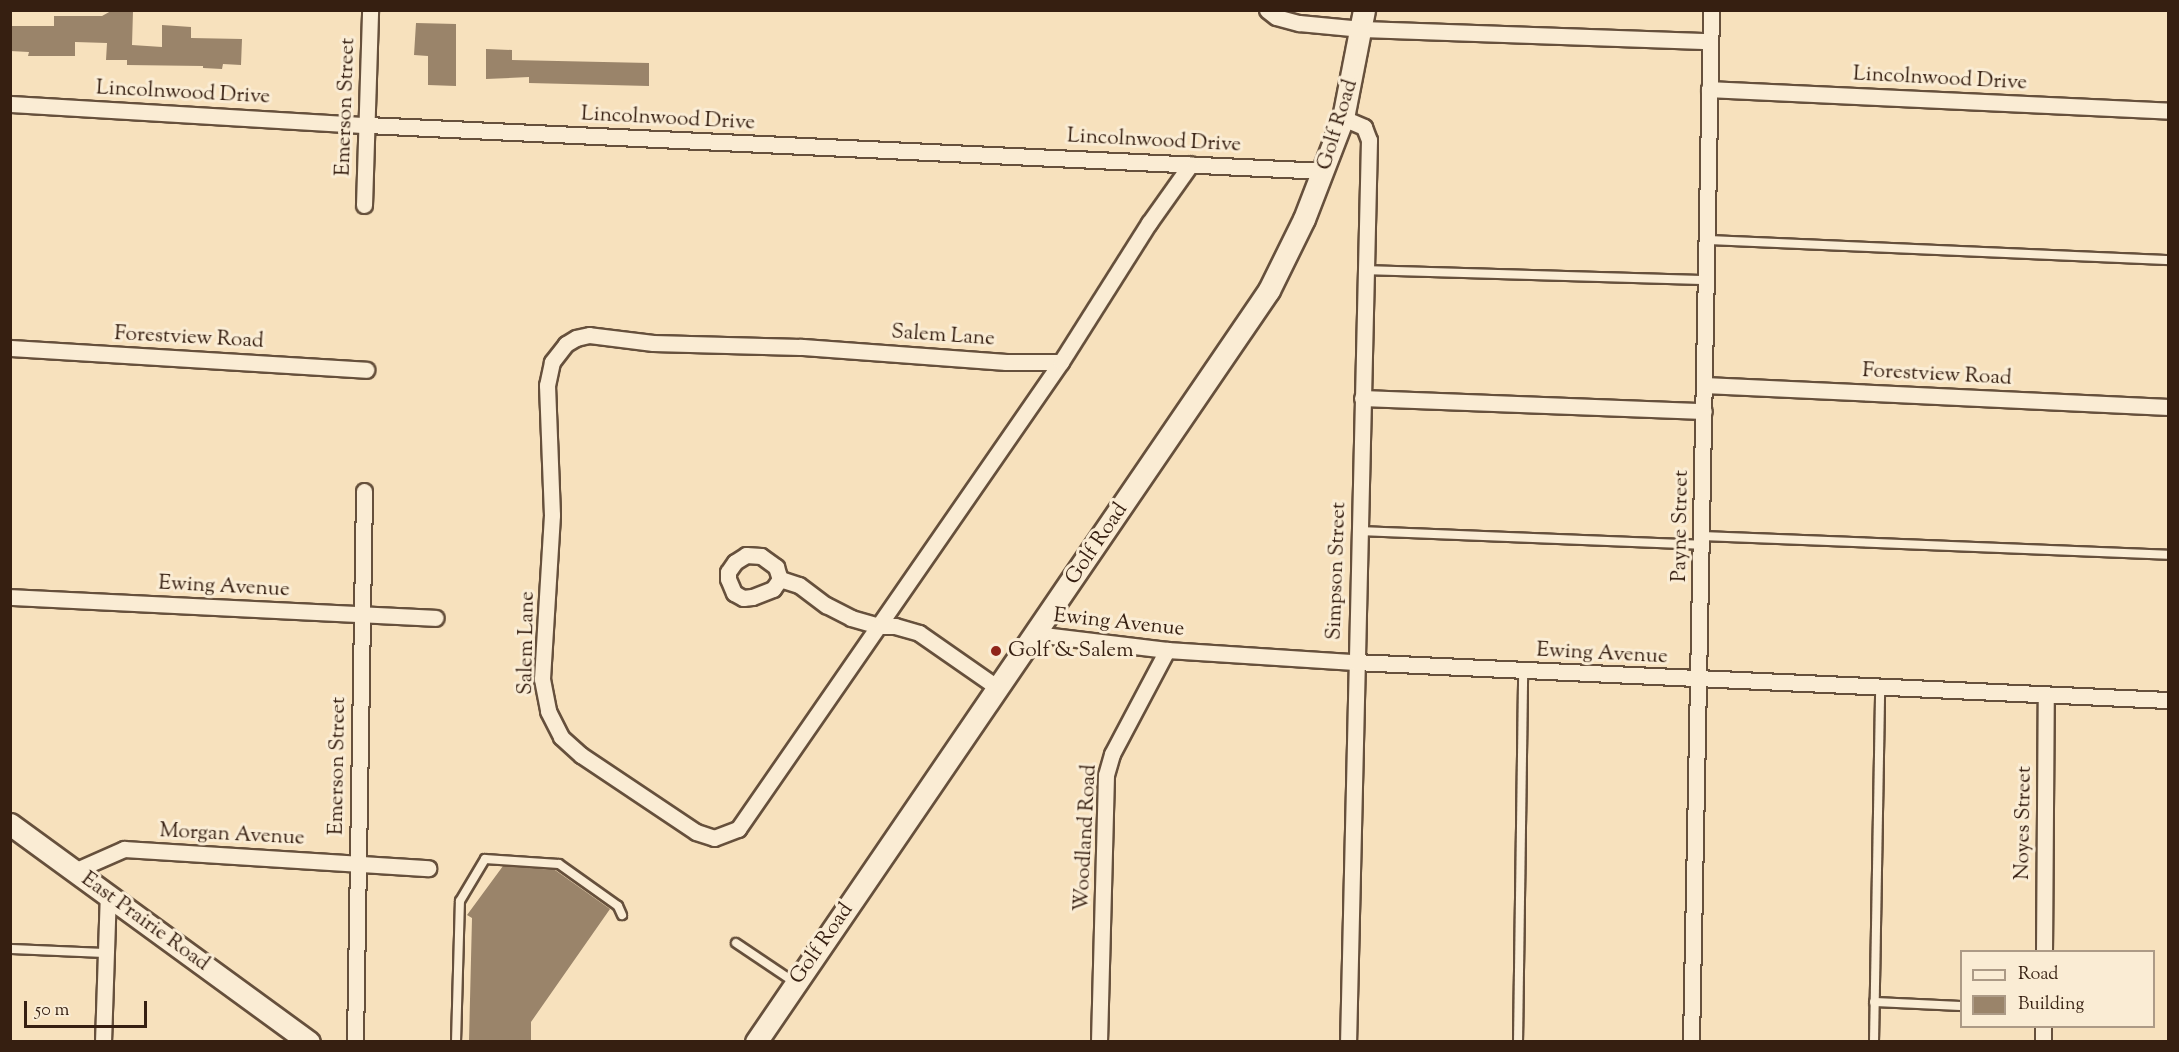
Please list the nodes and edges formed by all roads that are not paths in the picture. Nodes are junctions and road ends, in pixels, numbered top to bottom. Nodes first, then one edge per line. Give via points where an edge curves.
1 (370, 10) edge
2 (1267, 10) edge
3 (1711, 10) edge
4 (1363, 20) edge
5 (1710, 41) junction
6 (1709, 89) junction
7 (10, 104) edge
8 (2169, 111) edge
9 (1342, 118) junction
10 (366, 125) junction
11 (1191, 164) junction
12 (1324, 171) junction
13 (364, 204) dead end
14 (1707, 240) junction
15 (2169, 260) edge
16 (1366, 270) junction
17 (1706, 280) junction
18 (10, 348) edge
19 (1061, 362) junction
20 (366, 370) dead end
21 (1704, 386) junction
22 (1362, 398) junction
23 (2169, 407) edge
24 (1704, 411) junction
25 (364, 491) dead end
26 (1359, 531) junction
27 (1702, 540) junction
28 (2169, 555) edge
29 (780, 579) dead end
30 (10, 597) edge
31 (362, 615) junction
32 (435, 618) dead end
33 (879, 626) junction
34 (1035, 634) junction
35 (1167, 650) junction
36 (1355, 662) junction
37 (1523, 671) junction
38 (1699, 680) junction
39 (1880, 687) junction
40 (998, 688) junction
41 (2046, 695) junction
42 (2169, 700) edge
43 (10, 824) edge
44 (358, 863) junction
45 (428, 868) dead end
46 (74, 870) junction
47 (108, 895) junction
48 (622, 915) dead end
49 (736, 943) dead end
50 (10, 949) edge
51 (2044, 950) edge
52 (106, 953) junction
53 (795, 983) junction
54 (1874, 1002) junction
55 (1960, 1006) edge
56 (103, 1041) edge
57 (309, 1041) edge
58 (355, 1041) edge
59 (456, 1041) edge
60 (756, 1041) edge
61 (1100, 1041) edge
62 (1348, 1041) edge
63 (1518, 1041) edge
64 (1691, 1041) edge
65 (1874, 1041) edge

1 - 10 street, Emerson Street
2 - 4 street via 1299,23
3 - 5 street, Payne Street
4 - 5 street
4 - 9 main road, Golf Road
5 - 6 street, Payne Street
6 - 8 street, Lincolnwood Drive
6 - 14 street, Payne Street
7 - 10 street, Lincolnwood Drive
9 - 12 main road, Golf Road
9 - 16 street, Simpson Street via 1364,127 1369,140
10 - 11 street, Lincolnwood Drive
10 - 13 street, Emerson Street
11 - 12 street, Lincolnwood Drive
11 - 19 street, Salem Lane
12 - 34 main road, Golf Road via 1269,291
14 - 15 lane
14 - 17 street, Payne Street
16 - 17 lane
16 - 22 street, Simpson Street
17 - 21 street, Payne Street
18 - 20 street, Forestview Road
19 - 33 street, Salem Lane
19 - 33 street, Salem Lane via 653,343 589,335 576,338 558,352 546,385 552,515 542,680 543,696 554,725 570,746 696,832 714,838 729,835 745,820
21 - 23 street, Forestview Road
21 - 24 street, Payne Street
22 - 24 street
22 - 26 street, Simpson Street
24 - 27 street, Payne Street
25 - 31 street, Emerson Street
26 - 27 lane
26 - 36 street, Simpson Street
27 - 28 lane
27 - 38 street, Payne Street
29 - 33 street via 799,585 839,612
30 - 31 street, Ewing Avenue
31 - 32 street, Ewing Avenue
31 - 44 street, Emerson Street
33 - 40 street via 919,633
34 - 35 street, Ewing Avenue
34 - 40 main road, Golf Road
35 - 36 street, Ewing Avenue
35 - 61 street, Woodland Road via 1112,754 1106,776
36 - 37 street, Ewing Avenue
36 - 62 street, Simpson Street
37 - 38 street, Ewing Avenue
37 - 63 lane
38 - 39 street, Ewing Avenue
38 - 64 street, Payne Street
39 - 41 street, Ewing Avenue
39 - 54 lane
40 - 53 main road, Golf Road
41 - 42 street, Ewing Avenue
41 - 51 street, Noyes Street
43 - 46 main road, East Prairie Road
44 - 45 street, Morgan Avenue
44 - 46 street, Morgan Avenue via 124,849
44 - 58 street, Emerson Street
46 - 47 main road, East Prairie Road
47 - 52 street
47 - 57 main road, East Prairie Road
48 - 59 lane via 618,906 559,864 485,860 460,901
49 - 53 lane
50 - 52 lane
52 - 56 street
53 - 60 main road, Golf Road
54 - 55 lane
54 - 65 lane

